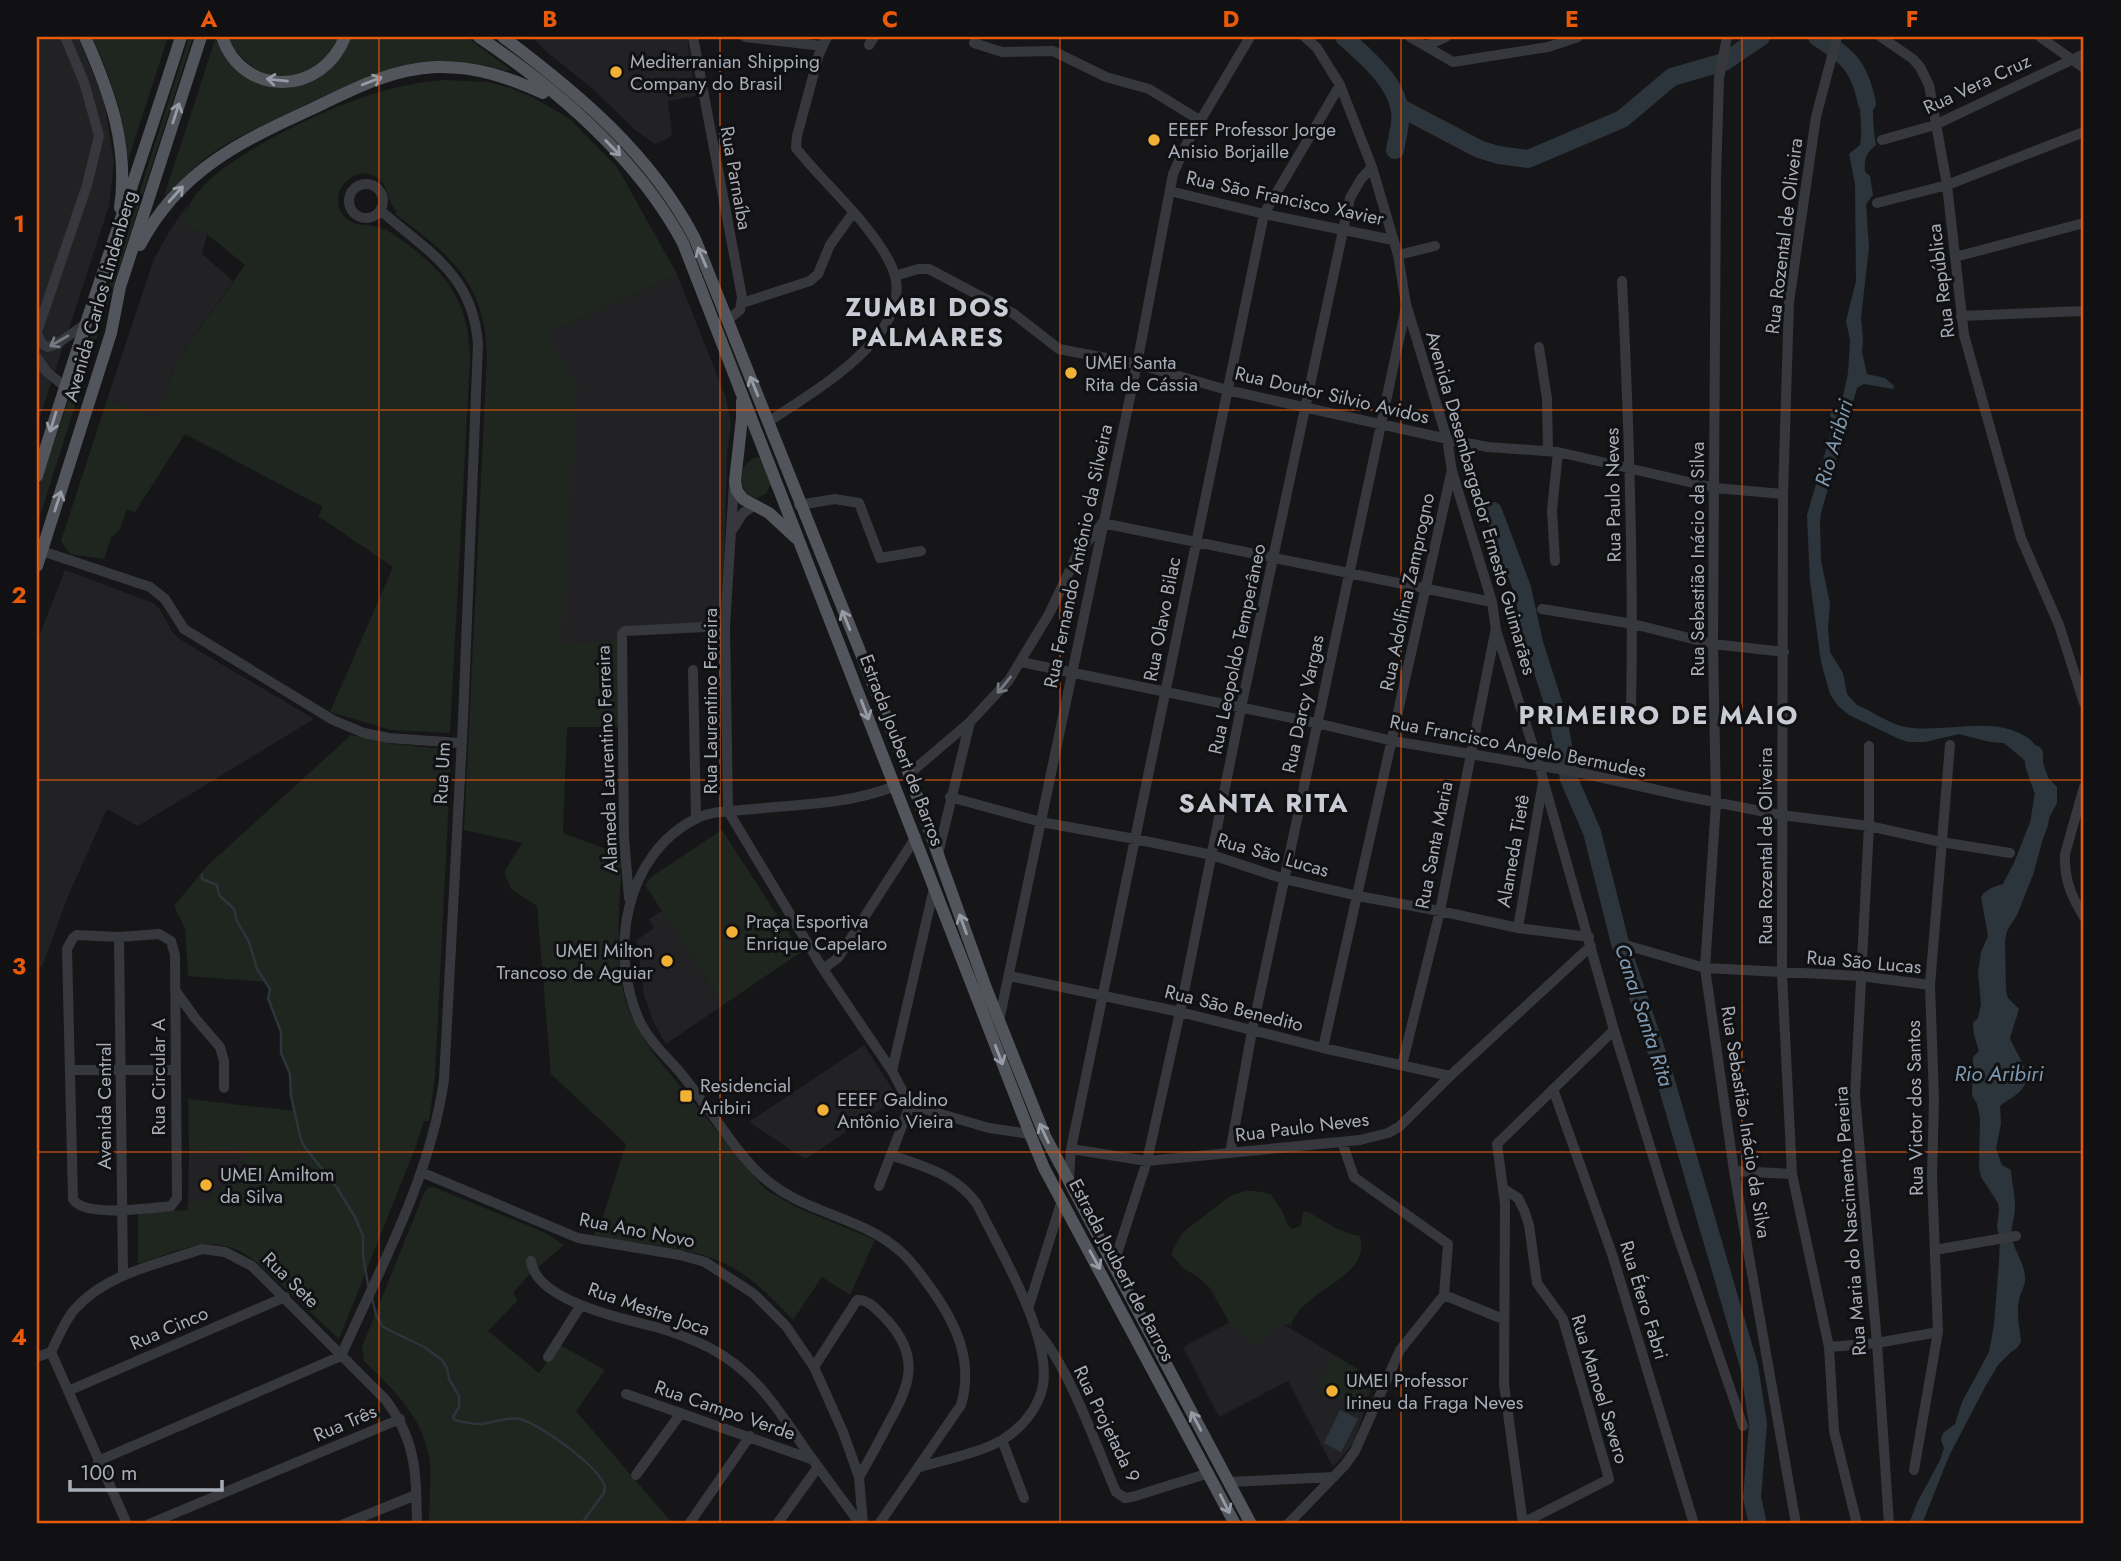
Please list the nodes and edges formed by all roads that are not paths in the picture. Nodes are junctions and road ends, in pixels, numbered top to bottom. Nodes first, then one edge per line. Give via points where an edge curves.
1 (65, 37) edge
2 (85, 37) edge
3 (181, 37) edge
4 (201, 37) edge
5 (222, 37) edge
6 (345, 37) edge
7 (479, 37) edge
8 (503, 37) edge
9 (516, 37) edge
10 (693, 37) edge
11 (745, 37) edge
12 (1250, 37) edge
13 (1305, 37) edge
14 (1410, 37) edge
15 (1446, 37) edge
16 (1578, 37) edge
17 (1727, 37) edge
18 (1881, 37) edge
19 (2040, 37) edge
20 (1837, 38) edge
21 (824, 41) edge
22 (1547, 42) edge
23 (974, 43) dead end
24 (1426, 46) junction
25 (2084, 54) edge
26 (2071, 60) junction
27 (2084, 68) edge
28 (559, 82) junction
29 (1340, 85) junction
30 (563, 102) junction
31 (1201, 121) junction
32 (1935, 125) junction
33 (2084, 132) edge
34 (1882, 140) dead end
35 (1372, 167) junction
36 (1947, 185) junction
37 (1170, 191) junction
38 (1877, 203) dead end
39 (380, 211) dead end
40 (853, 213) junction
41 (1264, 214) junction
42 (2084, 223) edge
43 (1343, 229) junction
44 (1393, 240) junction
45 (114, 241) junction
46 (1435, 246) dead end
47 (1398, 256) junction
48 (1955, 257) junction
49 (126, 271) junction
50 (895, 276) junction
51 (1622, 281) dead end
52 (742, 303) junction
53 (1406, 304) junction
54 (2084, 311) edge
55 (1961, 316) junction
56 (728, 320) junction
57 (84, 325) junction
58 (37, 333) edge
59 (1539, 346) dead end
60 (37, 358) edge
61 (1137, 364) junction
62 (738, 383) junction
63 (64, 386) junction
64 (1227, 390) junction
65 (1305, 408) junction
66 (768, 422) junction
67 (1380, 424) junction
68 (1447, 439) junction
69 (1553, 452) junction
70 (785, 467) junction
71 (1631, 469) junction
72 (1452, 471) junction
73 (37, 476) edge
74 (735, 481) junction
75 (778, 487) junction
76 (1715, 488) junction
77 (1783, 494) junction
78 (755, 505) junction
79 (799, 505) junction
80 (1102, 523) junction
81 (731, 535) junction
82 (1195, 541) junction
83 (801, 544) junction
84 (42, 551) junction
85 (921, 551) dead end
86 (1274, 558) junction
87 (1555, 561) dead end
88 (37, 566) edge
89 (1349, 571) junction
90 (1424, 587) junction
91 (1492, 602) junction
92 (1542, 609) dead end
93 (1633, 624) junction
94 (726, 626) junction
95 (1496, 630) junction
96 (1713, 644) junction
97 (1784, 652) junction
98 (1021, 662) junction
99 (693, 670) dead end
100 (1071, 671) junction
101 (1165, 692) junction
102 (2084, 703) edge
103 (1241, 708) junction
104 (1631, 708) dead end
105 (970, 722) junction
106 (1316, 723) junction
107 (1393, 741) junction
108 (460, 743) junction
109 (1950, 745) dead end
110 (1869, 746) dead end
111 (1470, 754) junction
112 (1539, 765) junction
113 (909, 775) junction
114 (1544, 780) junction
115 (895, 786) junction
116 (2084, 787) edge
117 (950, 797) junction
118 (1716, 803) junction
119 (728, 811) junction
120 (1781, 815) junction
121 (696, 818) junction
122 (1041, 822) junction
123 (1868, 826) junction
124 (916, 836) junction
125 (1135, 839) junction
126 (1941, 842) junction
127 (2010, 853) dead end
128 (938, 854) junction
129 (1212, 855) junction
130 (1284, 879) junction
131 (934, 887) junction
132 (1358, 896) junction
133 (629, 905) junction
134 (1440, 911) junction
135 (2084, 917) edge
136 (1518, 928) junction
137 (119, 937) junction
138 (1590, 942) junction
139 (1629, 946) dead end
140 (1705, 968) junction
141 (823, 969) junction
142 (1782, 974) junction
143 (1009, 976) junction
144 (1860, 976) junction
145 (1930, 985) junction
146 (175, 990) junction
147 (980, 990) junction
148 (1102, 995) junction
149 (1180, 1013) junction
150 (999, 1021) junction
151 (1614, 1030) junction
152 (1252, 1031) junction
153 (1323, 1048) junction
154 (1402, 1065) junction
155 (71, 1070) junction
156 (175, 1070) junction
157 (892, 1070) junction
158 (122, 1071) junction
159 (1450, 1076) junction
160 (224, 1088) dead end
161 (1553, 1089) junction
162 (910, 1105) junction
163 (1030, 1134) junction
164 (1342, 1142) junction
165 (1071, 1150) junction
166 (1230, 1153) junction
167 (891, 1155) junction
168 (1147, 1161) junction
169 (1734, 1171) junction
170 (421, 1172) junction
171 (1792, 1174) junction
172 (1069, 1178) junction
173 (879, 1186) dead end
174 (1504, 1189) junction
175 (1062, 1200) junction
176 (122, 1210) junction
177 (2016, 1236) dead end
178 (1935, 1250) junction
179 (531, 1261) dead end
180 (1113, 1266) junction
181 (122, 1276) junction
182 (1444, 1295) junction
183 (285, 1297) junction
184 (581, 1305) junction
185 (1028, 1308) junction
186 (1503, 1319) junction
187 (1033, 1326) junction
188 (1938, 1332) junction
189 (1877, 1343) junction
190 (1829, 1347) junction
191 (51, 1352) junction
192 (341, 1356) junction
193 (37, 1357) edge
194 (548, 1357) dead end
195 (814, 1367) junction
196 (68, 1391) junction
197 (626, 1394) dead end
198 (681, 1413) junction
199 (400, 1419) junction
200 (1742, 1426) dead end
201 (750, 1436) junction
202 (1002, 1440) junction
203 (97, 1461) junction
204 (815, 1463) junction
205 (920, 1467) junction
206 (1914, 1470) dead end
207 (1209, 1473) junction
208 (636, 1475) dead end
209 (859, 1477) junction
210 (1334, 1477) junction
211 (1229, 1482) junction
212 (416, 1495) junction
213 (1024, 1498) dead end
214 (127, 1524) edge
215 (149, 1524) edge
216 (344, 1524) edge
217 (417, 1524) edge
218 (689, 1524) edge
219 (777, 1524) edge
220 (862, 1524) edge
221 (879, 1524) edge
222 (1235, 1524) edge
223 (1251, 1524) edge
224 (1288, 1524) edge
225 (1523, 1524) edge
226 (1694, 1524) edge
227 (1796, 1524) edge
228 (1857, 1524) edge
229 (1889, 1524) edge

1 - 58 street via 81,72 99,136
2 - 45 main road via 110,97 120,140 122,185
3 - 45 main road, Avenida Carlos Lindenberg
49 -> 4 main road, Avenida Carlos Lindenberg
6 -> 5 main road via 320,71 290,82 273,81 243,68
7 - 30 main road, Estrada Joubert de Barros
8 - 28 main road, Estrada Joubert de Barros
9 - 28 main road
10 - 52 street, Rua Parnaíba
11 - 21 street
12 - 31 street, Rua Fernando Antônio da Silveira
13 - 29 street, Avenida Desembargador Ernesto Guimarães
14 - 24 street
15 - 24 street
16 - 22 street
17 - 76 street, Rua Sebastião Inácio da Silva via 1720,78 1716,179
18 - 32 street, Rua República via 1920,66 1929,85
19 - 26 street
20 - 77 street, Rua Rozental de Oliveira via 1816,117 1789,302
21 - 40 street via 795,145
22 - 24 street via 1453,62
23 - 31 street via 1002,52 1053,51 1107,77 1149,89
25 - 26 street, Rua Vera Cruz
26 - 27 street
26 - 32 street, Rua Vera Cruz
56 -> 28 main road, Estrada Joubert de Barros via 695,239 662,185 622,137
29 - 35 street, Avenida Desembargador Ernesto Guimarães
29 - 41 street, Rua Olavo Bilac
49 -> 30 main road via 160,212 205,166 245,140 373,80 418,68 465,68 510,78
30 -> 62 main road, Estrada Joubert de Barros via 620,155 671,222 693,265
31 - 37 street, Rua Fernando Antônio da Silveira via 1179,160
32 - 34 street, Rua Vera Cruz
32 - 36 street, Rua República
33 - 36 street
35 - 43 street, Rua Leopoldo Temperâneo via 1354,189
35 - 44 street, Avenida Desembargador Ernesto Guimarães
36 - 38 street
36 - 48 street, Rua República
37 - 41 street, Rua São Francisco Xavier
37 - 61 street, Rua Fernando Antônio da Silveira
39 - 108 street, Rua Um via 447,267 470,304 477,332
40 - 50 street via 883,251
40 - 52 street via 810,281
41 - 43 street, Rua São Francisco Xavier
41 - 64 street, Rua Olavo Bilac
42 - 48 street
43 - 44 street, Rua São Francisco Xavier
43 - 65 street, Rua Leopoldo Temperâneo
44 - 47 street, Avenida Desembargador Ernesto Guimarães
45 - 57 main road, Avenida Carlos Lindenberg
46 - 47 street
47 - 53 street, Avenida Desembargador Ernesto Guimarães
48 - 55 street, Rua República
84 -> 49 main road, Avenida Carlos Lindenberg
50 - 61 street, Rua Doutor Silvio Avidos via 918,269 934,271 1014,314 1059,349
50 - 66 street via 892,311 868,349
51 - 71 street, Rua Paulo Neves
52 - 56 street
53 - 67 street, Rua Darcy Vargas
53 - 68 street, Avenida Desembargador Ernesto Guimarães
54 - 55 street
55 - 102 street, Rua República via 2021,538 2059,625
66 -> 56 main road, Estrada Joubert de Barros
57 -> 58 street via 48,347
57 - 63 main road, Avenida Carlos Lindenberg
59 - 69 street
60 - 63 street
61 - 64 street, Rua Doutor Silvio Avidos
61 - 80 street, Rua Fernando Antônio da Silveira
62 - 74 main road via 742,418
62 - 75 main road, Estrada Joubert de Barros
63 -> 73 main road, Avenida Carlos Lindenberg
64 - 65 street, Rua Doutor Silvio Avidos
64 - 82 street, Rua Olavo Bilac
65 - 67 street, Rua Doutor Silvio Avidos
65 - 86 street, Rua Leopoldo Temperâneo
66 - 70 main road, Estrada Joubert de Barros
67 - 68 street, Rua Doutor Silvio Avidos
67 - 89 street, Rua Darcy Vargas
68 - 69 street, Rua Doutor Silvio Avidos
68 - 72 street, Avenida Desembargador Ernesto Guimarães
69 - 71 street, Rua Doutor Silvio Avidos
69 - 87 street
70 - 75 main road
70 - 79 main road, Estrada Joubert de Barros
71 - 76 street, Rua Doutor Silvio Avidos
71 - 93 street, Rua Paulo Neves
72 - 90 street, Rua Adolfina Zamprogno
72 - 91 street, Avenida Desembargador Ernesto Guimarães
74 - 78 main road via 740,495
74 - 81 street, Rua Laurentino Ferreira
75 - 78 main road via 771,497
75 - 83 main road, Estrada Joubert de Barros
76 - 77 street, Rua Doutor Silvio Avidos
76 - 96 street, Rua Sebastião Inácio da Silva
77 - 97 street, Rua Rozental de Oliveira
78 - 81 street via 739,519
78 - 83 main road
79 - 85 street via 835,499 859,503 880,558
113 -> 79 main road, Estrada Joubert de Barros
80 - 82 street
80 - 98 street via 1078,553
80 - 100 street, Rua Fernando Antônio da Silveira
81 - 94 street, Rua Laurentino Ferreira
82 - 86 street
82 - 101 street, Rua Olavo Bilac
83 -> 115 main road, Estrada Joubert de Barros
84 - 88 main road, Avenida Carlos Lindenberg
84 - 108 street via 150,587 165,599 184,629 333,720 389,738
86 - 89 street
86 - 103 street, Rua Leopoldo Temperâneo
89 - 90 street
89 - 106 street, Rua Darcy Vargas
90 - 91 street
90 - 107 street, Rua Adolfina Zamprogno
91 - 95 street, Avenida Desembargador Ernesto Guimarães
92 - 93 street
93 - 96 street
93 - 104 street, Rua Paulo Neves
94 - 119 street, Rua Laurentino Ferreira
94 - 133 street, Alameda Laurentino Ferreira via 622,634
95 - 111 street, Rua Santa Maria
95 - 112 street, Avenida Desembargador Ernesto Guimarães
96 - 97 street
96 - 118 street, Rua Sebastião Inácio da Silva
97 - 120 street, Rua Rozental de Oliveira
98 - 100 street, Rua Francisco Angelo Bermudes
98 -> 105 street
99 - 121 street
100 - 101 street, Rua Francisco Angelo Bermudes
100 - 122 street, Rua Fernando Antônio da Silveira
101 - 103 street, Rua Francisco Angelo Bermudes
101 - 125 street, Rua Olavo Bilac
103 - 106 street, Rua Francisco Angelo Bermudes
103 - 129 street, Rua Leopoldo Temperâneo
105 - 113 street
105 - 117 street
106 - 107 street, Rua Francisco Angelo Bermudes
106 - 130 street, Rua Darcy Vargas
107 - 111 street, Rua Francisco Angelo Bermudes
107 - 132 street, Rua Adolfina Zamprogno
108 - 170 street, Rua Um via 444,1080
109 - 126 street, Rua Victor dos Santos
110 - 123 street, Rua Maria do Nascimento Pereira
111 - 112 street, Rua Francisco Angelo Bermudes
111 - 134 street, Rua Santa Maria
112 - 114 street, Avenida Desembargador Ernesto Guimarães
112 - 118 street, Rua Francisco Angelo Bermudes
113 - 128 main road, Estrada Joubert de Barros
114 - 136 street, Alameda Tietê
114 - 138 street, Avenida Desembargador Ernesto Guimarães
115 - 119 street via 846,800
115 - 124 main road, Estrada Joubert de Barros
116 - 135 street via 2064,864 2066,883
117 - 122 street, Rua São Lucas
117 - 128 street
118 - 120 street, Rua Francisco Angelo Bermudes
118 - 140 street, Rua Sebastião Inácio da Silva
119 - 121 street
119 - 141 street, Rua Laurentino Ferreira
120 - 123 street, Rua Francisco Angelo Bermudes
120 - 142 street, Rua Rozental de Oliveira
121 - 133 street via 655,854
122 - 125 street, Rua São Lucas
122 - 143 street, Rua Fernando Antônio da Silveira
123 - 126 street, Rua Francisco Angelo Bermudes
123 - 144 street, Rua Maria do Nascimento Pereira
124 - 131 main road, Estrada Joubert de Barros
124 - 141 street via 838,958
125 - 129 street, Rua São Lucas
125 - 148 street, Rua Olavo Bilac
126 - 127 street, Rua Francisco Angelo Bermudes
126 - 145 street, Rua Victor dos Santos
147 -> 128 main road, Estrada Joubert de Barros
129 - 130 street, Rua São Lucas
129 - 149 street, Rua Leopoldo Temperâneo
130 - 132 street, Rua São Lucas
130 - 152 street, Rua Darcy Vargas
131 - 147 main road, Estrada Joubert de Barros
131 - 157 street
132 - 134 street, Rua São Lucas
132 - 153 street, Rua Adolfina Zamprogno
133 - 205 street via 625,968 634,1007 651,1042 773,1185 888,1241 912,1263 948,1314 964,1352 967,1387 961,1405
134 - 136 street, Rua São Lucas
134 - 154 street, Rua Santa Maria
136 - 138 street, Rua São Lucas
137 - 146 street, Rua Circular A via 159,934 171,941
137 - 155 street via 77,935 67,949
137 - 158 street, Avenida Central
138 - 151 street, Avenida Desembargador Ernesto Guimarães
138 - 159 street, Rua Paulo Neves
139 - 140 street, Rua São Lucas
140 - 142 street, Rua São Lucas
140 - 169 street, Rua Sebastião Inácio da Silva
141 - 157 street, Rua Laurentino Ferreira
142 - 144 street, Rua São Lucas
142 - 171 street, Rua Rozental de Oliveira
143 - 147 street
143 - 148 street, Rua São Benedito
143 - 150 street, Rua Fernando Antônio da Silveira
144 - 145 street, Rua São Lucas
144 - 189 street, Rua Maria do Nascimento Pereira via 1855,1096
145 - 178 street, Rua Victor dos Santos
146 - 156 street, Rua Circular A
146 - 160 street via 220,1047
147 - 150 main road, Estrada Joubert de Barros
147 -> 163 main road, Estrada Joubert de Barros
148 - 149 street, Rua São Benedito
148 - 165 street, Rua Olavo Bilac
149 - 152 street, Rua São Benedito
149 - 168 street, Rua Leopoldo Temperâneo
172 -> 150 main road, Estrada Joubert de Barros via 1045,1136
151 - 161 street
151 - 200 street, Avenida Desembargador Ernesto Guimarães
152 - 153 street, Rua São Benedito
152 - 166 street, Rua Darcy Vargas
153 - 154 street, Rua São Benedito
154 - 159 street, Rua São Benedito
155 - 158 street
155 - 176 street via 73,1199 84,1208
156 - 158 street
156 - 176 street, Rua Circular A via 177,1198 171,1206
157 - 162 street, Rua Laurentino Ferreira
158 - 176 street, Avenida Central
159 - 164 street, Rua Paulo Neves via 1388,1133
161 - 174 street via 1497,1144
161 - 226 street, Rua Étero Fabri via 1612,1254
162 - 163 street via 989,1128
162 - 167 street
163 - 175 main road, Estrada Joubert de Barros
164 - 166 street, Rua Paulo Neves
164 - 182 street via 1354,1177 1448,1244
165 - 168 street, Rua Paulo Neves
165 - 172 street, Rua Olavo Bilac
166 - 168 street, Rua Paulo Neves
167 - 173 street
167 - 185 street via 944,1174 968,1191
168 - 180 street, Rua Leopoldo Temperâneo
169 - 171 street
169 - 227 street, Rua Sebastião Inácio da Silva
170 - 192 street, Rua Um
170 - 195 street, Rua Ano Novo via 578,1238 705,1262 773,1311
171 - 190 street, Rua Rozental de Oliveira
172 - 180 main road, Estrada Joubert de Barros
174 - 186 street
174 - 225 street, Rua Manoel Severo via 1518,1198 1524,1210 1537,1283 1563,1319 1609,1479
175 - 185 street
175 -> 207 main road, Estrada Joubert de Barros
176 - 181 street, Avenida Central
177 - 178 street
178 - 188 street, Rua Victor dos Santos
179 - 184 street, Rua Mestre Joca via 542,1284
211 -> 180 main road, Estrada Joubert de Barros
181 - 183 street, Rua Sete via 214,1249 238,1256
181 - 191 street, Rua Sete via 74,1310
182 - 186 street
182 - 210 street via 1400,1350 1355,1451
183 - 192 street, Rua Sete
183 - 196 street, Rua Cinco
184 - 194 street
184 - 204 street, Rua Mestre Joca via 659,1328 729,1359 757,1382
185 - 187 street
186 - 225 street via 1504,1384
187 - 202 street via 1043,1359 1043,1387 1023,1423
187 - 207 street, Rua Projetada 9 via 1052,1350 1116,1492 1132,1497
188 - 189 street
188 - 206 street, Rua Victor dos Santos
189 - 190 street
189 - 229 street, Rua Maria do Nascimento Pereira
190 - 228 street, Rua Rozental de Oliveira via 1834,1431
191 - 193 street
191 - 196 street
192 - 199 street, Rua Sete
192 - 203 street
195 - 209 street, Rua Ano Novo
195 - 209 street via 854,1303 863,1299 898,1332 908,1352 908,1384
196 - 203 street
197 - 198 street, Rua Campo Verde
198 - 201 street, Rua Campo Verde
198 - 208 street
199 - 212 street, Rua Sete via 412,1449
199 - 215 street, Rua Três
201 - 204 street, Rua Campo Verde
201 - 218 street
202 - 205 street
202 - 213 street
203 - 214 street
204 - 219 street
204 - 220 street, Rua Mestre Joca
205 - 221 street
207 -> 222 main road, Estrada Joubert de Barros
209 - 220 street, Rua Ano Novo
210 - 211 street
210 - 224 street
211 - 223 main road, Estrada Joubert de Barros
212 - 216 street
212 - 217 street, Rua Sete

